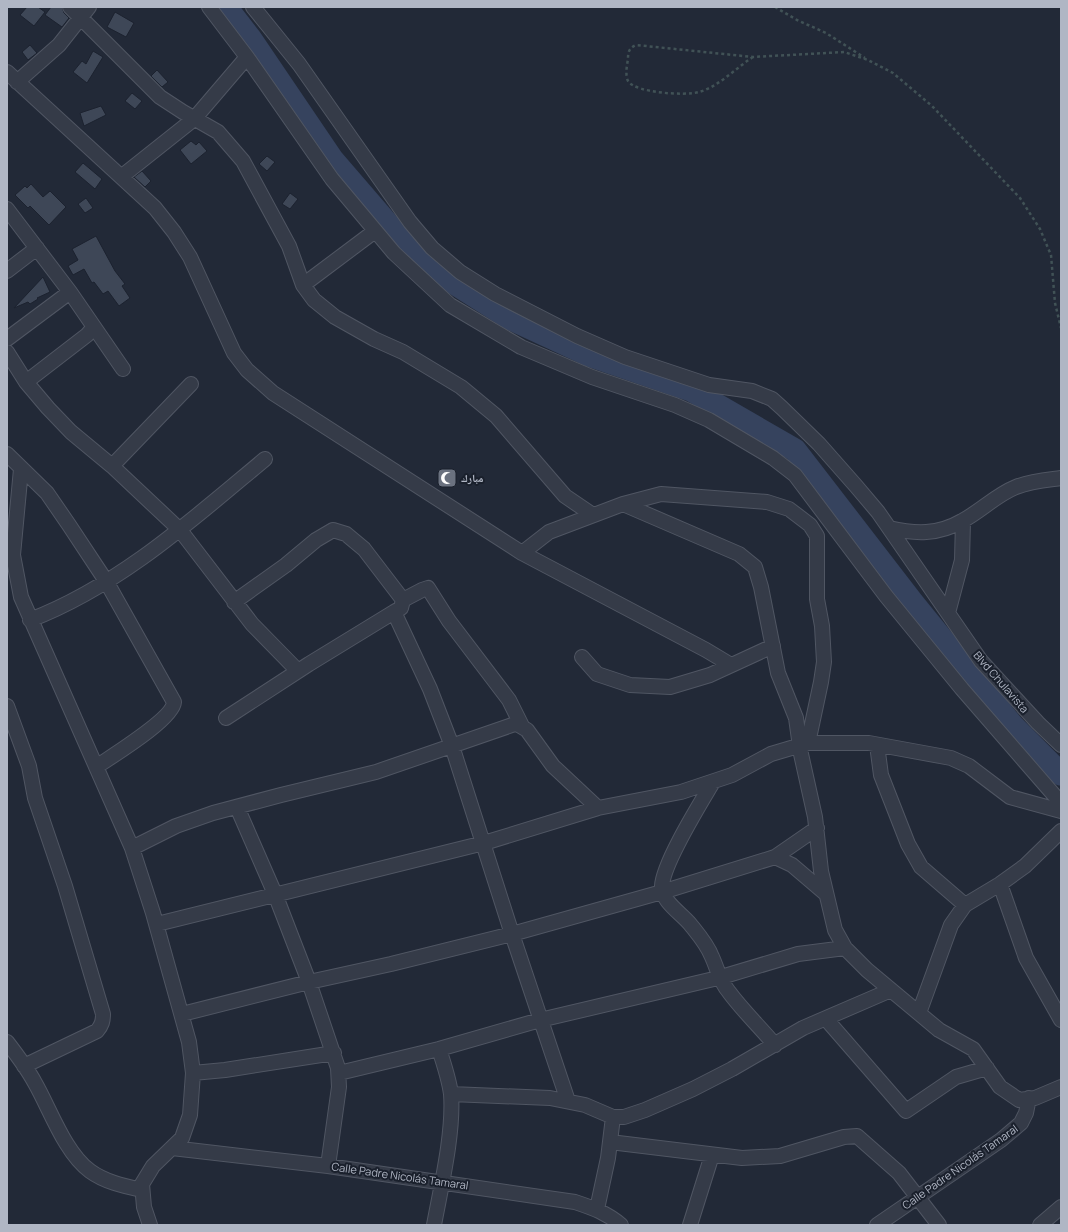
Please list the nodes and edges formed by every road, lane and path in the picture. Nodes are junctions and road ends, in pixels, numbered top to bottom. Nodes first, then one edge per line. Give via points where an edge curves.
1 (70, 7) edge
2 (209, 7) edge
3 (253, 7) edge
4 (775, 7) edge
5 (85, 12) edge
6 (247, 57) junction
7 (753, 57) junction
8 (868, 60) junction
9 (12, 77) edge
10 (194, 119) junction
11 (121, 177) junction
12 (7, 209) edge
13 (375, 231) junction
14 (38, 248) junction
15 (7, 271) edge
16 (303, 285) junction
17 (70, 292) junction
18 (94, 328) junction
19 (1061, 328) edge
20 (7, 339) edge
21 (7, 352) edge
22 (123, 369) dead end
23 (26, 382) junction
24 (191, 384) dead end
25 (7, 454) edge
26 (265, 459) dead end
27 (112, 466) junction
28 (21, 469) junction
29 (1061, 478) edge
30 (623, 504) junction
31 (593, 516) junction
32 (963, 521) junction
33 (889, 528) junction
34 (180, 530) junction
35 (522, 553) junction
36 (10, 561) edge
37 (106, 581) junction
38 (403, 600) junction
39 (234, 602) junction
40 (394, 612) junction
41 (948, 614) junction
42 (30, 620) junction
43 (772, 646) junction
44 (582, 657) dead end
45 (731, 665) junction
46 (298, 670) junction
47 (7, 706) edge
48 (226, 718) dead end
49 (522, 726) junction
50 (804, 744) junction
51 (877, 745) junction
52 (1061, 745) edge
53 (452, 746) junction
54 (96, 767) junction
55 (713, 782) junction
56 (1061, 803) edge
57 (237, 807) junction
58 (598, 808) junction
59 (1061, 811) edge
60 (816, 828) junction
61 (1061, 832) edge
62 (484, 843) junction
63 (132, 848) junction
64 (775, 857) junction
65 (1000, 884) junction
66 (662, 892) junction
67 (275, 894) junction
68 (826, 894) junction
69 (965, 905) junction
70 (157, 924) junction
71 (512, 934) junction
72 (845, 948) junction
73 (718, 978) junction
74 (309, 982) junction
75 (891, 990) junction
76 (919, 1013) junction
77 (182, 1014) junction
78 (826, 1018) junction
79 (540, 1020) junction
80 (1061, 1020) edge
81 (7, 1042) edge
82 (775, 1045) junction
83 (439, 1049) junction
84 (334, 1053) junction
85 (24, 1066) junction
86 (987, 1068) junction
87 (193, 1073) junction
88 (339, 1073) junction
89 (1061, 1087) edge
90 (451, 1094) junction
91 (1029, 1098) junction
92 (568, 1101) junction
93 (613, 1117) junction
94 (610, 1142) junction
95 (172, 1148) junction
96 (712, 1155) junction
97 (328, 1166) junction
98 (441, 1182) junction
99 (142, 1190) junction
100 (917, 1197) junction
101 (1061, 1207) edge
102 (597, 1209) junction
103 (150, 1225) edge
104 (434, 1225) edge
105 (621, 1225) edge
106 (690, 1225) edge
107 (877, 1225) edge
108 (939, 1225) edge
109 (1040, 1225) edge

1 - 5 street
2 - 6 street
3 - 33 street, Blvd Chulavista via 299,64 410,222 432,248 460,272 495,294 577,336 625,357 709,385 752,391 772,399 819,444
4 - 8 path via 826,32
5 - 9 street via 59,45
5 - 10 street via 160,97
6 - 10 street
6 - 13 street via 332,179
7 - 7 path via 636,45 628,52 627,77 631,84 639,88 683,95 710,88
7 - 8 path via 844,52
8 - 19 path via 892,73 932,106 1020,198 1040,229 1051,255 1055,303
9 - 11 street
10 - 11 street
10 - 16 street via 218,132 244,161 289,246
11 - 35 street via 155,208 174,232 190,257 234,353 247,370 273,393
12 - 14 street
13 - 16 street
13 - 56 street via 394,253 450,305 521,347 592,377 675,405 709,420 773,458 795,475 886,596 962,689
14 - 15 street
14 - 17 street
16 - 31 street via 314,300 335,317 374,340 403,352 461,387 496,416 565,496
17 - 18 street
17 - 20 street
18 - 22 street
18 - 23 street
21 - 23 street
23 - 27 street via 70,432
24 - 27 street
25 - 28 street
26 - 34 street
27 - 34 street
28 - 36 street
28 - 37 street via 47,493
29 - 32 street via 1039,480 1015,487
30 - 31 street
30 - 43 street via 739,554 755,567
30 - 50 street via 661,494 767,502 789,509 810,525 817,536 818,599 824,662
31 - 35 street via 549,532
32 - 33 street via 943,530 926,533
32 - 41 street via 962,560
33 - 41 street, Blvd Chulavista
34 - 37 street
34 - 39 street
35 - 45 street
36 - 42 street
37 - 42 street via 59,609
37 - 54 street via 174,702 171,712 160,722
38 - 39 street via 364,549 346,534 333,530
38 - 40 street via 401,608
38 - 49 street via 428,588 449,621 509,700
39 - 46 street
40 - 46 street
40 - 53 street via 430,689
41 - 52 street, Blvd Chulavista via 981,661
42 - 54 street
43 - 45 street
43 - 50 street via 778,672
44 - 45 street via 597,674 630,685 670,687 710,675
46 - 48 street
47 - 85 street via 28,766 35,798 103,1014 97,1031
49 - 53 street via 512,725
49 - 58 street via 534,737 554,766
50 - 51 street
50 - 55 street via 771,754 746,769
50 - 60 street
51 - 59 street via 960,760 1010,798
51 - 69 street via 882,775 908,844 921,867
53 - 57 street via 376,772
53 - 62 street
54 - 63 street via 112,798
55 - 58 street via 681,792
55 - 66 street via 673,855 663,879
57 - 63 street via 176,826
57 - 67 street
58 - 62 street
60 - 64 street
60 - 68 street
61 - 65 street via 1025,866
62 - 67 street
62 - 71 street
63 - 70 street
64 - 66 street
64 - 68 street via 792,865
65 - 69 street
65 - 80 street via 1026,958
66 - 71 street
66 - 73 street via 706,945
67 - 70 street
67 - 74 street
68 - 72 street via 835,930
69 - 76 street via 951,925
70 - 77 street
71 - 74 street
71 - 79 street
72 - 73 street via 798,954
72 - 75 street
73 - 79 street
73 - 82 street via 736,1003
74 - 77 street
74 - 84 street
75 - 76 street
75 - 78 street
76 - 86 street via 939,1030 973,1048
77 - 87 street
78 - 82 street
78 - 86 street via 906,1111 956,1077
79 - 83 street
79 - 92 street
81 - 85 street
82 - 93 street via 732,1070 686,1092 645,1110 624,1117
83 - 88 street
83 - 90 street
84 - 87 street
84 - 88 street
85 - 99 street via 83,1165 112,1182
86 - 91 street via 1000,1087 1019,1100
87 - 95 street via 190,1115 186,1131
88 - 97 street
89 - 91 street
90 - 92 street via 522,1096
90 - 98 street
91 - 100 street, Calle Padre Nicolás Tamaral via 1021,1123 1001,1140
92 - 93 street
93 - 94 street
94 - 96 street
94 - 102 street
95 - 97 street, Calle Padre Nicolás Tamaral
95 - 99 street via 153,1166 146,1176
96 - 100 street via 742,1158 780,1156 844,1137 857,1136 899,1173
96 - 106 street
97 - 98 street, Calle Padre Nicolás Tamaral
98 - 102 street, Calle Padre Nicolás Tamaral via 575,1202
98 - 104 street
99 - 103 street via 144,1208
100 - 107 street, Calle Padre Nicolás Tamaral
100 - 108 street
101 - 109 street
102 - 105 street, Calle Padre Nicolás Tamaral

